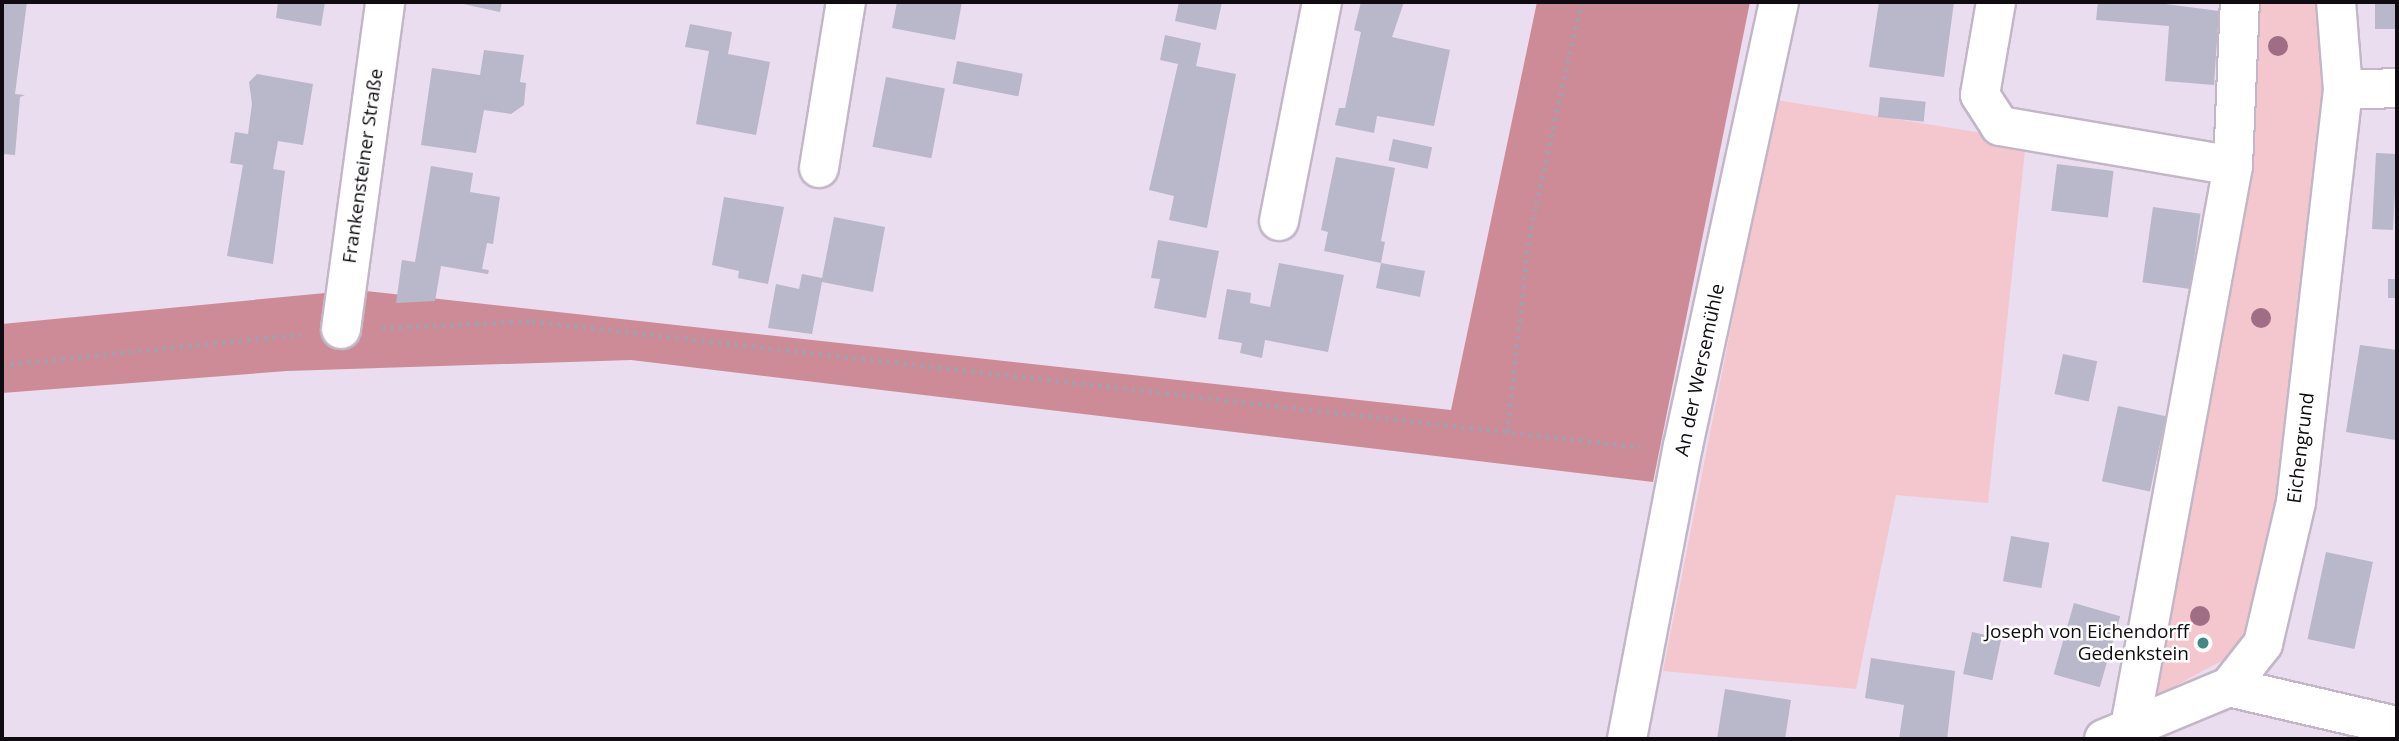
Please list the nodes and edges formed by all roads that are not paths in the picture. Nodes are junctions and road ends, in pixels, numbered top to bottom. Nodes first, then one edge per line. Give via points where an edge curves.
1 (385, 2) edge
2 (846, 2) edge
3 (1322, 2) edge
4 (1779, 2) edge
5 (1996, 2) edge
6 (2240, 2) edge
7 (2336, 2) edge
8 (2397, 88) edge
9 (2343, 89) junction
10 (2233, 166) junction
11 (819, 168) dead end
12 (1279, 221) dead end
13 (341, 329) road end
14 (2229, 687) junction
15 (2397, 726) edge
16 (2117, 733) edge
17 (1627, 739) edge

1 - 13 street, Frankensteiner Straße
2 - 11 street
3 - 12 street
4 - 17 street, An der Wersemühle via 1683,446
5 - 10 street via 1980,95 2000,126
6 - 10 street, Eichengrund
7 - 9 street, Eichengrund
8 - 9 street
9 - 14 street, Eichengrund via 2296,502 2263,644
10 - 16 street, Eichengrund
14 - 15 street
14 - 16 street, Eichengrund

